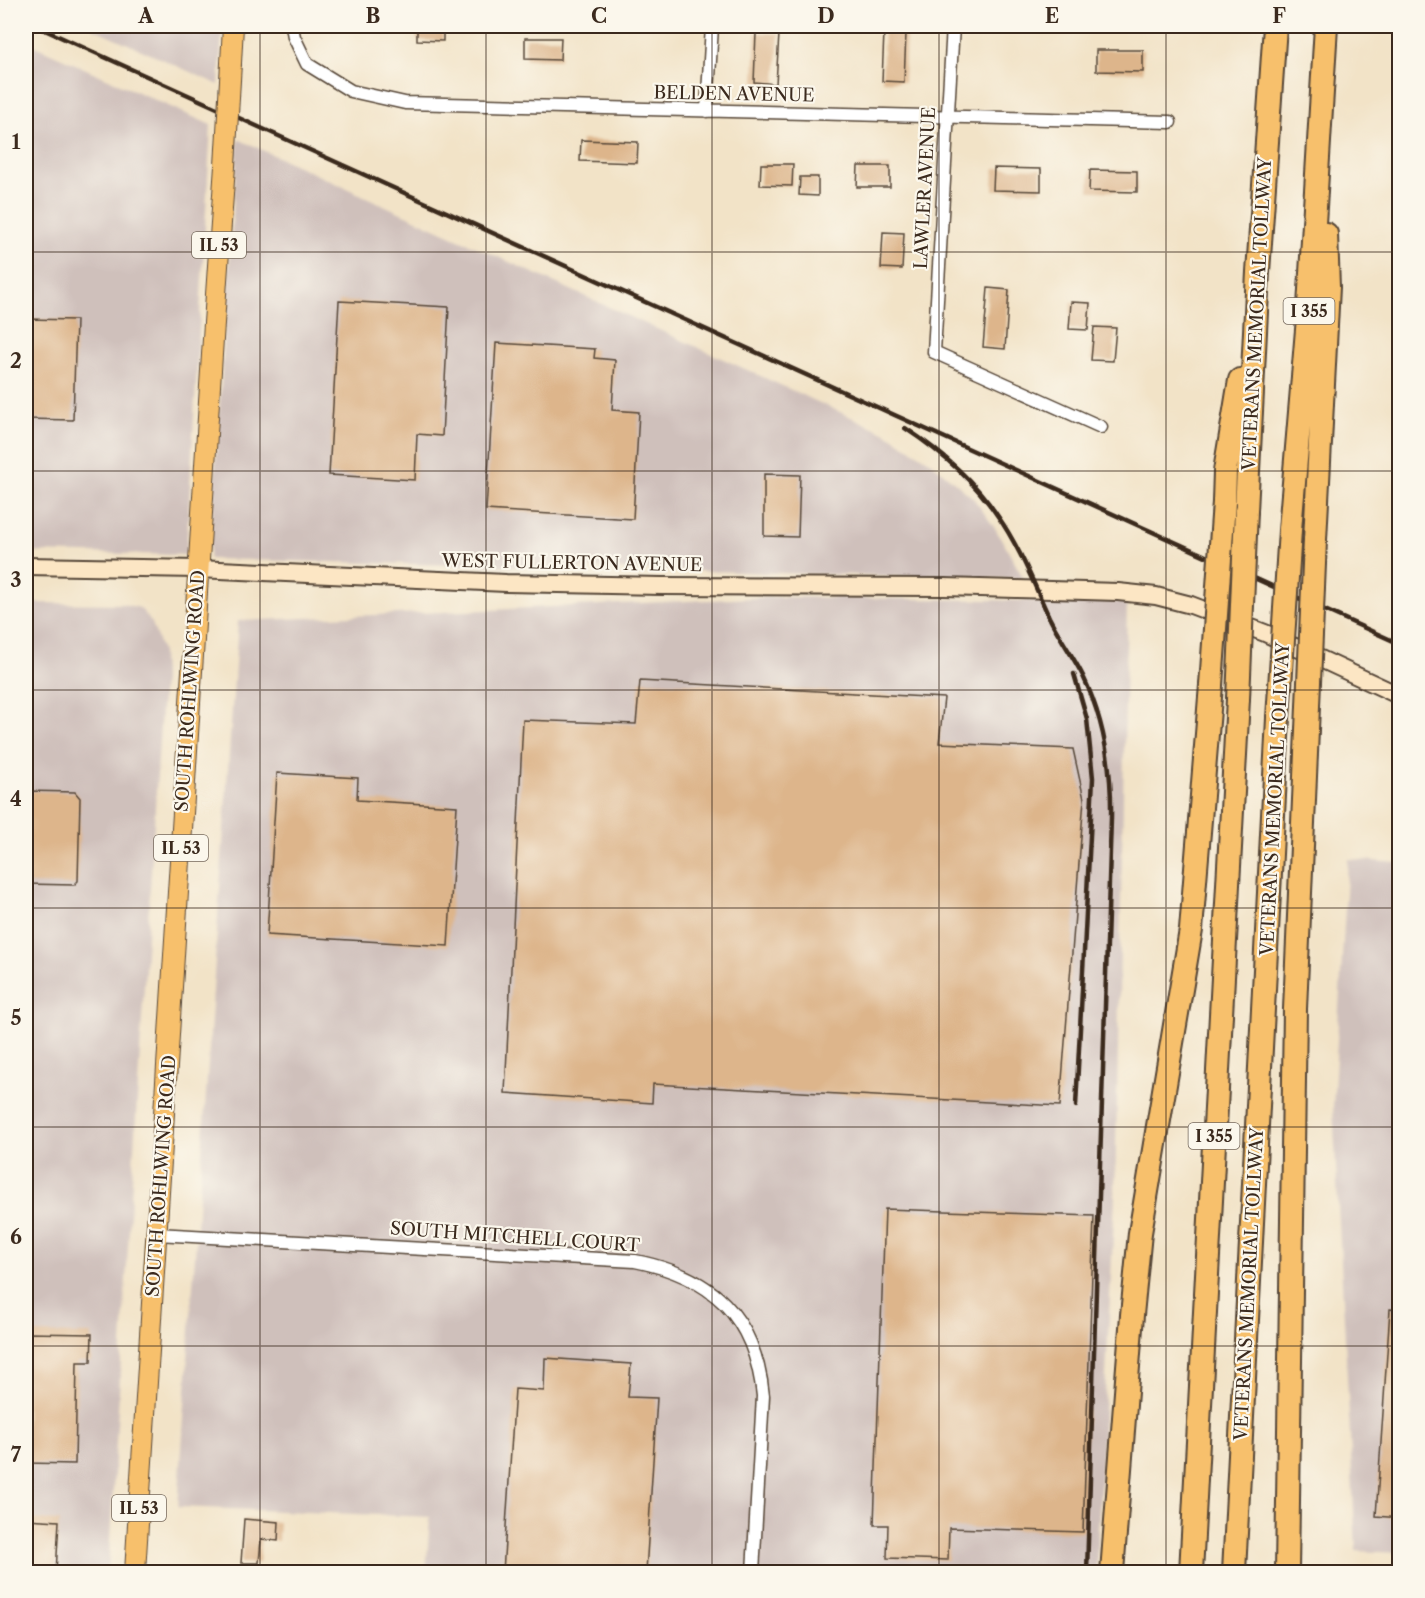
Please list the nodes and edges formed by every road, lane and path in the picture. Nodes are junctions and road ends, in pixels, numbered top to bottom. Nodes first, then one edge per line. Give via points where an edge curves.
1 (233, 26) edge
2 (292, 26) edge
3 (712, 26) edge
4 (953, 26) edge
5 (1275, 26) edge
6 (1326, 26) edge
7 (1321, 92) junction
8 (707, 111) junction
9 (947, 116) junction
10 (1170, 122) dead end
11 (1258, 272) junction
12 (1101, 426) dead end
13 (26, 566) edge
14 (198, 569) junction
15 (1400, 696) edge
16 (157, 1234) junction
17 (135, 1572) edge
18 (753, 1572) edge
19 (1112, 1572) edge
20 (1191, 1572) edge
21 (1234, 1572) edge
22 (1287, 1572) edge

1 - 14 main road, SOUTH ROHLWING ROAD / IL 53, bridge
2 - 8 street, BELDEN AVENUE via 307,64 351,91 405,103
3 - 8 street
4 - 9 street, LAWLER AVENUE
5 - 11 highway, VETERANS MEMORIAL TOLLWAY / I 355
6 - 7 highway, VETERANS MEMORIAL TOLLWAY / I 355
7 - 21 highway, VETERANS MEMORIAL TOLLWAY / I 355, bridge via 1278,718
7 - 22 highway, bridge via 1328,287 1295,1009
8 - 9 street, BELDEN AVENUE
9 - 10 street, BELDEN AVENUE
9 - 12 street, LAWLER AVENUE via 934,352
11 - 19 highway, bridge via 1225,471 1191,930 1140,1233
11 - 20 highway, VETERANS MEMORIAL TOLLWAY / I 355, bridge
13 - 14 street, WEST FULLERTON AVENUE
14 - 15 street, WEST FULLERTON AVENUE via 506,583 944,587 1156,596 1191,604 1264,633
14 - 16 main road, SOUTH ROHLWING ROAD / IL 53
16 - 17 main road, SOUTH ROHLWING ROAD / IL 53
16 - 18 street, SOUTH MITCHELL COURT via 635,1261 688,1277 730,1307 751,1344 762,1378

